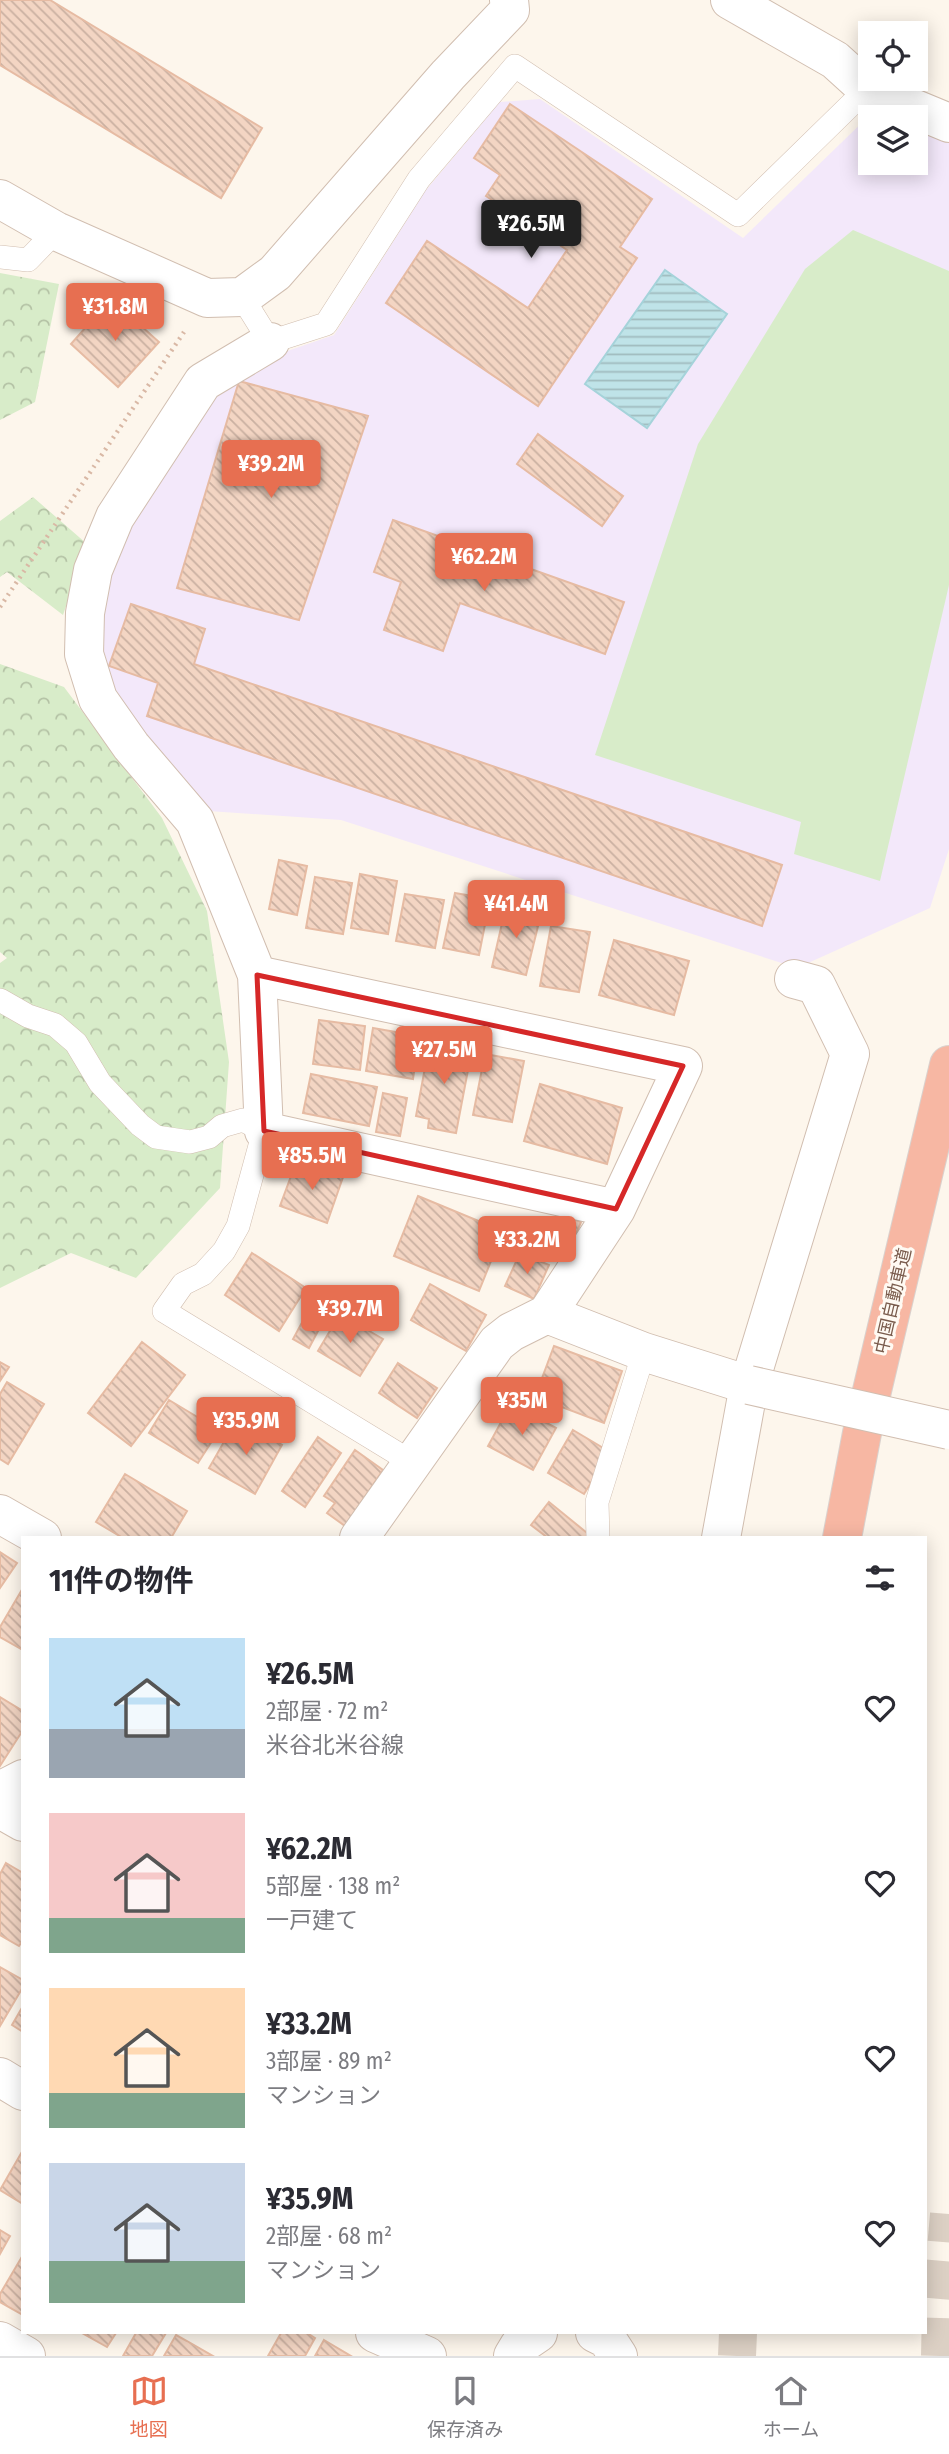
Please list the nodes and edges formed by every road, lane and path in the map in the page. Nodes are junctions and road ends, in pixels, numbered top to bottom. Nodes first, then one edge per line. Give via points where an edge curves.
1 (509, 0) edge
2 (730, 0) edge
3 (858, 81) edge
4 (865, 91) edge
5 (872, 91) edge
6 (949, 123) edge
7 (0, 199) edge
8 (56, 231) junction
9 (0, 257) edge
10 (225, 298) junction
11 (270, 342) junction
12 (0, 607) edge
13 (257, 975) junction
14 (794, 979) dead end
15 (0, 1000) edge
16 (949, 1065) edge
17 (264, 1131) junction
18 (616, 1209) junction
19 (548, 1314) junction
20 (644, 1352) junction
21 (749, 1385) junction
22 (949, 1430) edge
23 (413, 1463) junction
24 (0, 1514) edge
25 (38, 1536) edge
26 (360, 1536) edge
27 (598, 1536) edge
28 (721, 1536) edge
29 (842, 1536) edge
30 (21, 1780) edge
31 (0, 1791) edge
32 (0, 1809) edge
33 (21, 1821) edge
34 (0, 2077) edge
35 (21, 2090) edge
36 (377, 2334) edge
37 (537, 2334) edge
38 (597, 2334) edge
39 (0, 2341) edge
40 (26, 2356) edge
41 (427, 2356) edge
42 (513, 2356) edge
43 (618, 2356) edge

1 - 10 street via 510,10 275,273
2 - 3 street via 835,60
4 - 11 lane via 738,215 515,66 419,179 326,324
5 - 6 street
7 - 8 street
8 - 9 lane via 28,260
8 - 10 street
10 - 11 lane
10 - 12 path
11 - 13 street via 204,382 115,517 93,570 84,654 98,699 195,821
13 - 17 street
13 - 18 street via 682,1066
14 - 21 street via 816,985 850,1054
15 - 17 lane via 55,1026 76,1043 100,1083 156,1137 190,1142 243,1120
16 - 29 highway, 中国自動車道 via 865,1420
17 - 18 street
17 - 23 lane via 238,1226 229,1243 202,1274 183,1284 164,1311
18 - 19 street
19 - 20 street
19 - 23 street via 497,1343
20 - 21 street
20 - 27 lane via 597,1502
21 - 22 street, bridge
21 - 28 street
23 - 26 street
24 - 25 street
30 - 31 street
32 - 33 street
34 - 35 street
36 - 41 street
37 - 42 street
38 - 43 street via 607,2339
39 - 40 street

